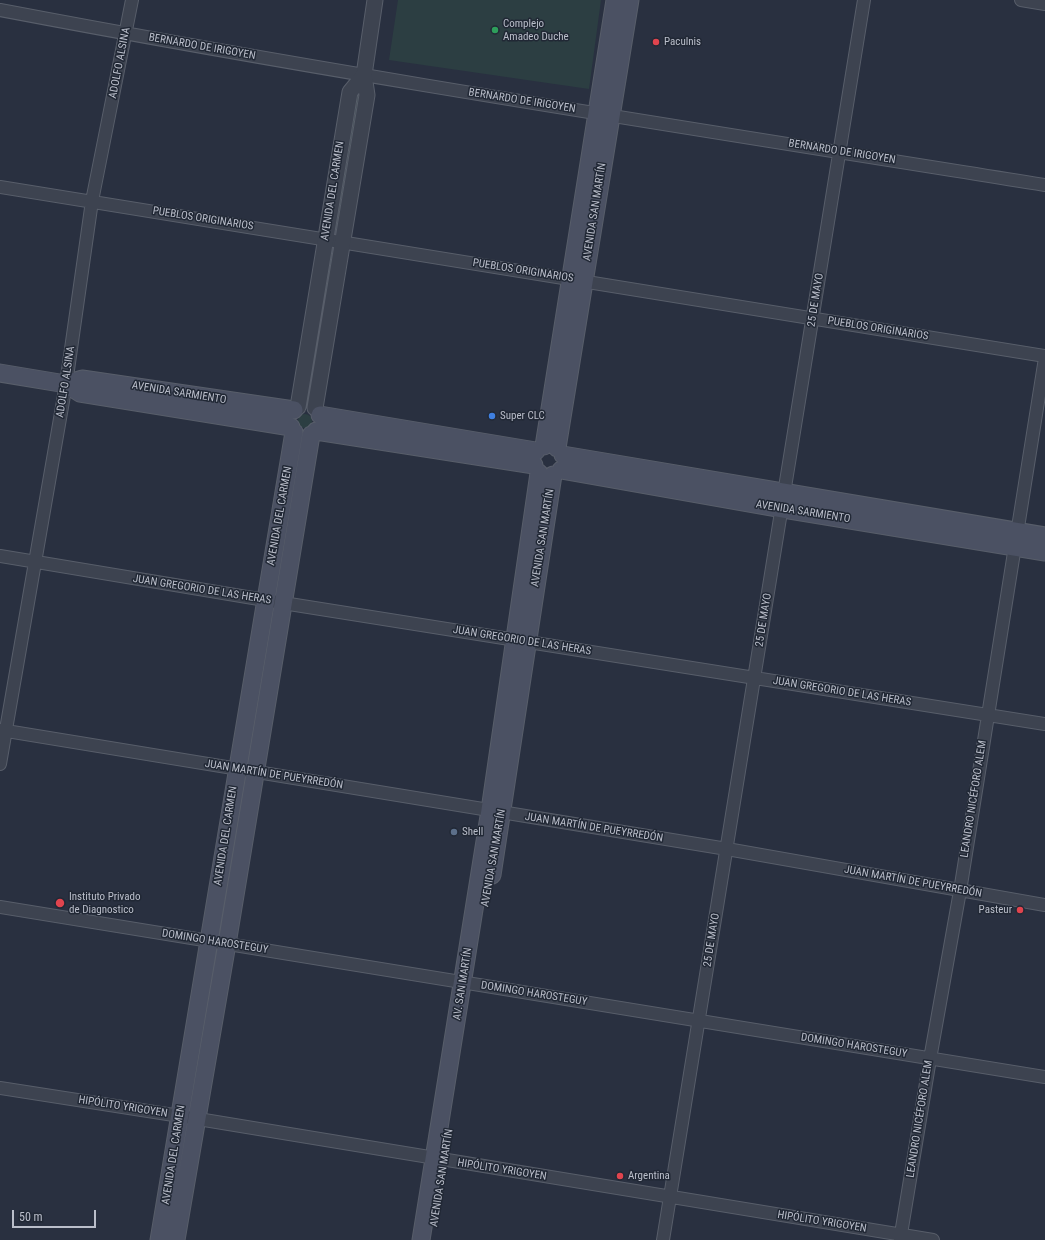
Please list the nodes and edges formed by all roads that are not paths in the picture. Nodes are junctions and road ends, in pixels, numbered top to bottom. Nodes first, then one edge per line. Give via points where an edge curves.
1 (132, 0) edge
2 (375, 0) edge
3 (615, 0) edge
4 (630, 0) edge
5 (864, 0) edge
6 (1021, 0) edge
7 (1045, 4) edge
8 (0, 10) edge
9 (126, 34) junction
10 (364, 75) junction
11 (604, 114) junction
12 (840, 152) junction
13 (1045, 185) edge
14 (0, 187) edge
15 (92, 201) junction
16 (325, 239) junction
17 (342, 242) junction
18 (577, 280) junction
19 (813, 318) junction
20 (1045, 357) edge
21 (0, 373) edge
22 (66, 384) junction
23 (302, 416) junction
24 (314, 433) junction
25 (548, 460) junction
26 (783, 501) junction
27 (1045, 536) edge
28 (1015, 539) junction
29 (1045, 552) edge
30 (0, 556) edge
31 (35, 563) junction
32 (266, 600) junction
33 (283, 603) junction
34 (520, 641) junction
35 (755, 678) junction
36 (987, 715) junction
37 (1045, 724) edge
38 (3, 731) edge
39 (0, 764) edge
40 (237, 769) junction
41 (255, 772) junction
42 (496, 811) junction
43 (726, 849) junction
44 (960, 891) junction
45 (1045, 904) edge
46 (0, 907) edge
47 (210, 941) junction
48 (227, 944) junction
49 (468, 983) junction
50 (699, 1021) junction
51 (930, 1059) junction
52 (1045, 1077) edge
53 (0, 1088) edge
54 (188, 1117) junction
55 (440, 1159) junction
56 (670, 1198) junction
57 (901, 1237) edge
58 (159, 1240) edge
59 (176, 1240) edge
60 (421, 1240) edge
61 (432, 1240) edge
62 (663, 1240) edge
63 (933, 1240) edge

1 - 9 street, ADOLFO ALSINA
2 - 10 street, AVENIDA DEL CARMEN
3 - 11 main road, AVENIDA SAN MARTÍN
4 - 11 main road, AVENIDA SAN MARTÍN
5 - 12 street, 25 DE MAYO
6 - 7 street
8 - 9 street, BERNARDO DE IRIGOYEN
9 - 10 street, BERNARDO DE IRIGOYEN
9 - 15 street, ADOLFO ALSINA
10 - 11 street, BERNARDO DE IRIGOYEN
10 - 16 street, AVENIDA DEL CARMEN via 350,92
10 - 17 street, AVENIDA DEL CARMEN via 367,95
11 - 12 street, BERNARDO DE IRIGOYEN
11 - 18 main road, AVENIDA SAN MARTÍN
12 - 13 street, BERNARDO DE IRIGOYEN
12 - 19 street, 25 DE MAYO
14 - 15 street, PUEBLOS ORIGINARIOS
15 - 16 street, PUEBLOS ORIGINARIOS
15 - 22 street, ADOLFO ALSINA
16 - 17 street, PUEBLOS ORIGINARIOS
16 - 23 street, AVENIDA DEL CARMEN
17 - 18 street, PUEBLOS ORIGINARIOS
17 - 23 street, AVENIDA DEL CARMEN
18 - 19 street, PUEBLOS ORIGINARIOS
18 - 25 main road, AVENIDA SAN MARTÍN
19 - 20 street, PUEBLOS ORIGINARIOS
19 - 26 street, 25 DE MAYO
20 - 28 street, LEANDRO NICÉFORO ALEM
21 - 22 main road, AVENIDA SARMIENTO
22 - 23 main road, AVENIDA SARMIENTO via 82,379
22 - 31 street, ADOLFO ALSINA
23 - 24 main road, AVENIDA SARMIENTO via 300,435
23 - 25 main road, AVENIDA SARMIENTO
23 - 32 main road, AVENIDA DEL CARMEN
24 - 25 main road, AVENIDA SARMIENTO
24 - 33 main road, AVENIDA DEL CARMEN
25 - 26 main road, AVENIDA SARMIENTO
25 - 34 main road, AVENIDA SAN MARTÍN
26 - 28 main road, AVENIDA SARMIENTO
26 - 35 street, 25 DE MAYO
27 - 28 main road, AVENIDA SARMIENTO
28 - 29 main road, AVENIDA SARMIENTO
28 - 36 street, LEANDRO NICÉFORO ALEM
30 - 31 street, JUAN GREGORIO DE LAS HERAS
31 - 32 street, JUAN GREGORIO DE LAS HERAS
31 - 38 street, ADOLFO ALSINA
32 - 33 street, JUAN GREGORIO DE LAS HERAS
32 - 40 main road, AVENIDA DEL CARMEN
33 - 34 street, JUAN GREGORIO DE LAS HERAS
33 - 41 main road, AVENIDA DEL CARMEN
34 - 35 street, JUAN GREGORIO DE LAS HERAS
34 - 42 main road, AVENIDA SAN MARTÍN
35 - 36 street, JUAN GREGORIO DE LAS HERAS
35 - 43 street, 25 DE MAYO
36 - 37 street, JUAN GREGORIO DE LAS HERAS
36 - 44 street, LEANDRO NICÉFORO ALEM
38 - 39 street, ADOLFO ALSINA
38 - 40 street, JUAN MARTÍN DE PUEYRREDÓN
40 - 41 street, JUAN MARTÍN DE PUEYRREDÓN
40 - 47 main road, AVENIDA DEL CARMEN
41 - 42 street, JUAN MARTÍN DE PUEYRREDÓN
41 - 48 main road, AVENIDA DEL CARMEN
42 - 43 street, JUAN MARTÍN DE PUEYRREDÓN
42 - 49 main road, AVENIDA SAN MARTÍN
43 - 44 street, JUAN MARTÍN DE PUEYRREDÓN
43 - 50 street, 25 DE MAYO
44 - 45 street, JUAN MARTÍN DE PUEYRREDÓN
44 - 51 street, LEANDRO NICÉFORO ALEM
46 - 47 street, DOMINGO HAROSTEGUY
47 - 48 street, DOMINGO HAROSTEGUY
47 - 54 main road, AVENIDA DEL CARMEN
48 - 49 street, DOMINGO HAROSTEGUY
48 - 54 main road, AVENIDA DEL CARMEN
49 - 50 street, DOMINGO HAROSTEGUY
49 - 55 main road, AVENIDA SAN MARTÍN
50 - 51 street, DOMINGO HAROSTEGUY
50 - 56 street, 25 DE MAYO
51 - 52 street, DOMINGO HAROSTEGUY
51 - 57 street, LEANDRO NICÉFORO ALEM
53 - 54 street, HIPÓLITO YRIGOYEN
54 - 55 street, HIPÓLITO YRIGOYEN
54 - 58 main road, AVENIDA DEL CARMEN
54 - 59 main road, AVENIDA DEL CARMEN
55 - 56 street, HIPÓLITO YRIGOYEN
55 - 60 main road, AVENIDA SAN MARTÍN
55 - 61 main road, AVENIDA SAN MARTÍN
56 - 57 street, HIPÓLITO YRIGOYEN
56 - 62 street, 25 DE MAYO
57 - 63 street, HIPÓLITO YRIGOYEN

